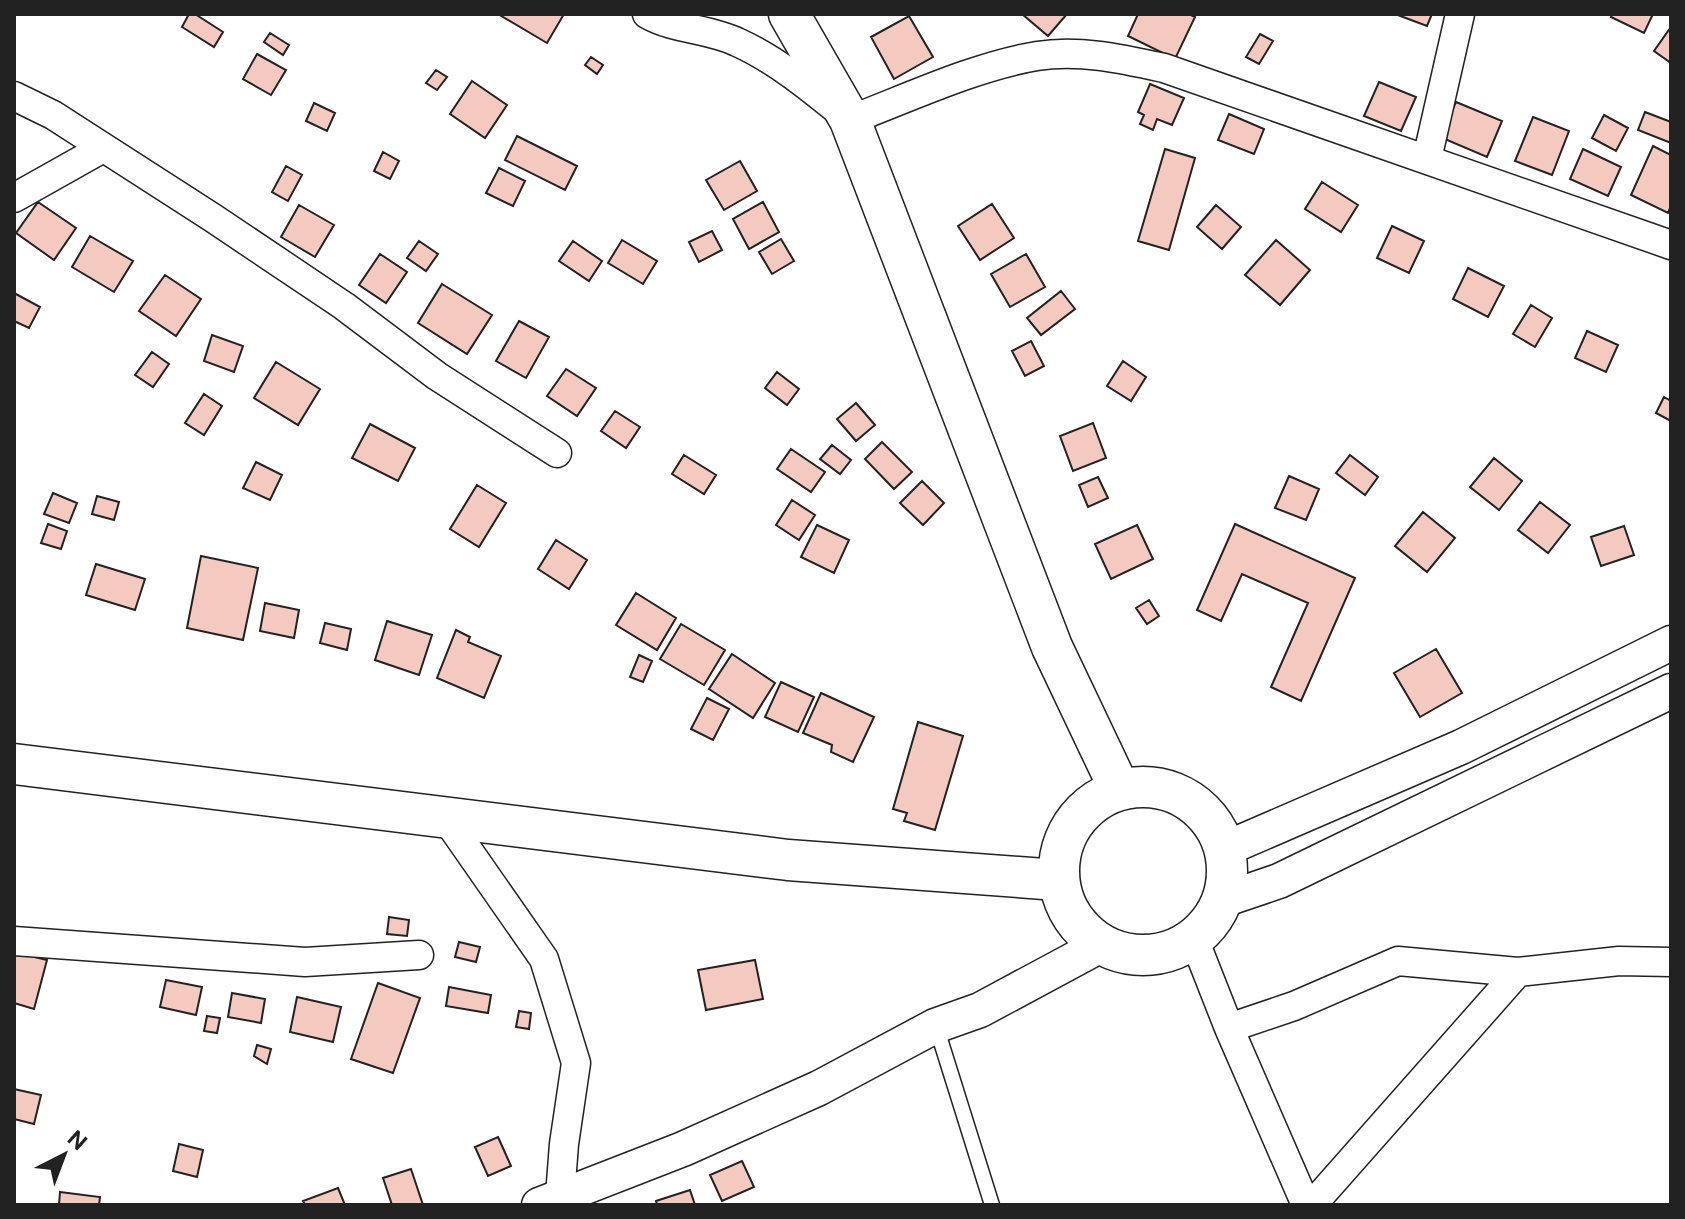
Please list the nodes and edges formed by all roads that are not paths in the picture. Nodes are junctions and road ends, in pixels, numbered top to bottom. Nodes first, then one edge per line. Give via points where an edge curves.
1 (647, 14) edge
2 (789, 14) edge
3 (1460, 14) edge
4 (14, 96) edge
5 (850, 120) junction
6 (103, 148) junction
7 (1427, 159) junction
8 (14, 198) edge
9 (1671, 245) edge
10 (557, 453) dead end
11 (1671, 643) edge
12 (1671, 691) edge
13 (14, 764) edge
14 (1119, 788) junction
15 (445, 817) junction
16 (1225, 849) junction
17 (1058, 880) junction
18 (1223, 900) junction
19 (1194, 939) junction
20 (14, 941) edge
21 (1101, 945) junction
22 (419, 955) dead end
23 (1671, 962) edge
24 (1518, 972) junction
25 (935, 1026) junction
26 (1229, 1028) junction
27 (550, 1200) edge
28 (992, 1205) edge
29 (1309, 1205) edge

1 - 5 street via 745,45 777,62
2 - 5 main road
3 - 7 street
4 - 6 street
5 - 7 street via 1038,56 1102,55 1164,68
5 - 14 main road via 1052,647
6 - 8 street
6 - 10 street
7 - 9 street
11 - 16 street via 1461,747
12 - 18 street via 1279,881
13 - 15 main road
14 - 16 main road via 1172,791 1196,805 1214,825
14 - 17 main road via 1092,802 1072,824 1060,851
15 - 17 main road via 788,860
15 - 27 street via 544,959 576,1063
16 - 18 main road via 1228,875
17 - 21 main road via 1065,906
18 - 19 main road via 1212,922
19 - 21 main road via 1148,956
19 - 26 street
20 - 22 street via 305,962
21 - 25 street via 980,1010
23 - 24 street via 1619,961
24 - 26 street via 1398,961
24 - 29 street
25 - 27 street via 819,1088 683,1149
25 - 28 lane
26 - 29 street

